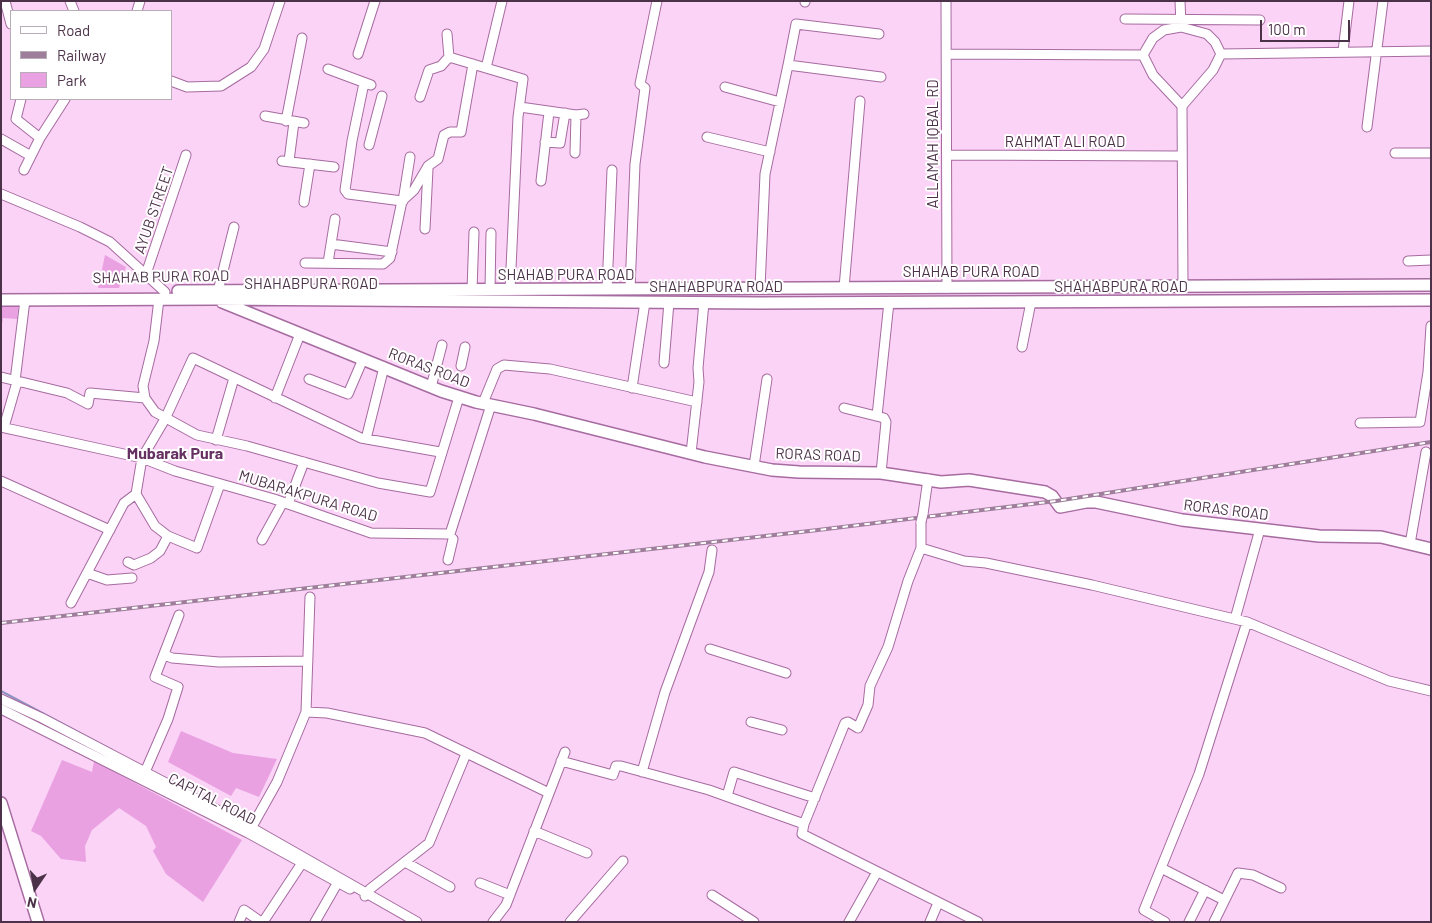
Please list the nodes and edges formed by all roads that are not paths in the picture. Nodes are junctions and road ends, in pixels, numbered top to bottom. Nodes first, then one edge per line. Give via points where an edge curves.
1 (5, 1) edge
2 (280, 1) edge
3 (375, 1) edge
4 (502, 1) edge
5 (657, 1) edge
6 (946, 1) edge
7 (1180, 1) edge
8 (1349, 1) edge
9 (1383, 1) edge
10 (1125, 19) dead end
11 (10, 20) edge
12 (1260, 20) dead end
13 (1181, 23) junction
14 (447, 34) dead end
15 (879, 34) dead end
16 (302, 38) dead end
17 (1376, 51) junction
18 (1343, 52) junction
19 (1431, 52) edge
20 (358, 54) dead end
21 (947, 54) junction
22 (1221, 54) junction
23 (1143, 55) junction
24 (450, 57) junction
25 (473, 64) junction
26 (788, 65) junction
27 (486, 68) junction
28 (328, 69) dead end
29 (881, 77) dead end
30 (172, 81) edge
31 (725, 87) dead end
32 (382, 96) dead end
33 (420, 98) dead end
34 (21, 100) edge
35 (63, 102) edge
36 (780, 102) junction
37 (860, 102) dead end
38 (1182, 106) junction
39 (520, 107) junction
40 (549, 112) junction
41 (565, 113) junction
42 (265, 116) dead end
43 (290, 121) junction
44 (304, 123) dead end
45 (1367, 127) dead end
46 (707, 137) dead end
47 (40, 138) junction
48 (1, 139) edge
49 (546, 142) junction
50 (369, 145) dead end
51 (770, 152) junction
52 (575, 153) dead end
53 (1395, 153) dead end
54 (1431, 153) edge
55 (186, 155) dead end
56 (948, 155) junction
57 (31, 156) junction
58 (1182, 156) junction
59 (410, 157) dead end
60 (310, 164) junction
61 (428, 166) junction
62 (334, 167) dead end
63 (24, 170) dead end
64 (612, 170) dead end
65 (541, 181) dead end
66 (1, 194) edge
67 (402, 201) junction
68 (304, 202) dead end
69 (335, 219) dead end
70 (234, 227) dead end
71 (425, 229) dead end
72 (474, 232) dead end
73 (491, 234) dead end
74 (331, 244) junction
75 (392, 252) junction
76 (1431, 260) edge
77 (1408, 261) dead end
78 (305, 263) dead end
79 (328, 263) junction
80 (146, 274) junction
81 (1431, 285) edge
82 (1183, 286) junction
83 (1317, 286) junction
84 (760, 288) junction
85 (844, 288) junction
86 (947, 288) junction
87 (607, 289) junction
88 (630, 289) junction
89 (472, 290) junction
90 (501, 293) junction
91 (1, 294) edge
92 (162, 295) junction
93 (217, 295) junction
94 (523, 295) junction
95 (1, 300) edge
96 (25, 300) junction
97 (1431, 300) edge
98 (645, 302) junction
99 (669, 302) junction
100 (704, 302) junction
101 (889, 302) junction
102 (948, 302) junction
103 (1031, 302) junction
104 (1183, 302) junction
105 (1316, 302) junction
106 (1431, 326) edge
107 (300, 334) junction
108 (442, 345) dead end
109 (465, 347) dead end
110 (1022, 347) dead end
111 (364, 359) junction
112 (664, 363) dead end
113 (461, 366) dead end
114 (384, 367) junction
115 (1, 377) edge
116 (234, 378) junction
117 (309, 379) dead end
118 (766, 379) dead end
119 (16, 382) junction
120 (431, 387) junction
121 (632, 388) junction
122 (459, 397) junction
123 (146, 398) junction
124 (275, 398) junction
125 (697, 402) junction
126 (487, 404) junction
127 (844, 408) dead end
128 (877, 416) junction
129 (165, 419) junction
130 (1360, 423) dead end
131 (3, 427) edge
132 (366, 439) junction
133 (216, 440) junction
134 (440, 452) junction
135 (1426, 452) dead end
136 (691, 454) junction
137 (142, 458) junction
138 (304, 462) junction
139 (754, 466) junction
140 (881, 472) junction
141 (928, 480) junction
142 (1, 481) edge
143 (220, 484) junction
144 (136, 494) junction
145 (286, 503) junction
146 (1260, 529) junction
147 (110, 530) junction
148 (168, 536) junction
149 (453, 539) dead end
150 (262, 540) dead end
151 (1410, 544) junction
152 (921, 548) junction
153 (1431, 549) edge
154 (712, 550) dead end
155 (448, 560) dead end
156 (128, 562) dead end
157 (87, 573) junction
158 (132, 578) dead end
159 (310, 597) dead end
160 (71, 603) dead end
161 (179, 615) dead end
162 (1235, 619) junction
163 (1247, 622) junction
164 (710, 650) dead end
165 (165, 655) junction
166 (308, 661) junction
167 (786, 673) dead end
168 (1431, 691) edge
169 (1, 699) edge
170 (1, 709) edge
171 (306, 712) junction
172 (39, 722) junction
173 (751, 722) dead end
174 (782, 730) dead end
175 (565, 752) dead end
176 (466, 754) junction
177 (561, 761) junction
178 (145, 772) junction
179 (642, 772) junction
180 (549, 793) junction
181 (727, 796) junction
182 (815, 798) junction
183 (1, 803) edge
184 (804, 824) junction
185 (250, 830) junction
186 (534, 831) junction
187 (587, 854) dead end
188 (623, 861) dead end
189 (405, 862) junction
190 (302, 863) junction
191 (1163, 869) junction
192 (877, 872) junction
193 (338, 882) junction
194 (480, 883) dead end
195 (450, 887) dead end
196 (1280, 888) dead end
197 (1205, 890) junction
198 (367, 892) junction
199 (510, 895) junction
200 (712, 895) dead end
201 (1224, 900) junction
202 (938, 903) junction
203 (974, 921) edge
204 (38, 922) edge
205 (239, 922) edge
206 (262, 922) edge
207 (315, 922) edge
208 (405, 922) edge
209 (417, 922) edge
210 (493, 922) edge
211 (570, 922) edge
212 (754, 922) edge
213 (849, 922) edge
214 (930, 922) edge
215 (1165, 922) edge
216 (1190, 922) edge
217 (1214, 922) edge

1 - 11 street
2 - 30 street via 264,49 251,67 221,86 187,87
3 - 20 street
4 - 27 street
5 - 88 street via 640,84 645,88 635,164
6 - 21 street, ALLAMAH IQBAL RD
7 - 13 street
8 - 18 street
9 - 17 street
10 - 13 street
12 - 13 street
13 - 22 street via 1207,34
13 - 23 street via 1149,41
14 - 24 street
15 - 26 street via 796,24
16 - 43 street
17 - 18 street
17 - 19 street
17 - 45 street
18 - 22 street
21 - 23 street
21 - 56 street, ALLAMAH IQBAL RD
22 - 38 street via 1210,74
23 - 38 street via 1153,75
24 - 25 street
24 - 33 street via 441,66 429,70
25 - 27 street
25 - 61 street via 461,132 447,132 438,159
26 - 29 street
26 - 36 street
27 - 39 street via 524,79
28 - 67 street via 368,84 352,141 345,190 348,194
31 - 36 street
32 - 50 street
34 - 47 street via 16,119
35 - 47 street
36 - 51 street
37 - 85 street
38 - 58 street
39 - 40 street
39 - 90 street
40 - 41 street
40 - 49 street
41 - 49 street via 560,143
41 - 52 street via 580,114
42 - 43 street
43 - 44 street
43 - 60 street via 285,161
46 - 51 street
47 - 57 street
48 - 57 street
49 - 65 street
51 - 84 street via 765,174
53 - 54 street
55 - 80 street, AYUB STREET
56 - 58 street, RAHMAT ALI ROAD
56 - 86 street, ALLAMAH IQBAL RD
57 - 63 street
58 - 82 street
59 - 67 street
60 - 62 street
60 - 68 street
61 - 67 street via 414,190
61 - 71 street
64 - 87 street
66 - 80 street via 110,242
67 - 75 street
69 - 74 street
70 - 93 street
72 - 89 street
73 - 90 street
74 - 75 street
74 - 79 street
75 - 79 street via 383,264
76 - 77 street
78 - 79 street
80 - 92 street
81 - 83 main road, SHAHAB PURA ROAD
82 - 83 main road, SHAHAB PURA ROAD
82 - 86 main road, SHAHAB PURA ROAD
82 - 104 main road
83 - 105 main road
84 - 85 main road, SHAHAB PURA ROAD
84 - 88 main road, SHAHAB PURA ROAD
85 - 86 main road, SHAHAB PURA ROAD
86 - 102 main road
87 - 88 main road, SHAHAB PURA ROAD
87 - 94 main road, SHAHAB PURA ROAD
89 - 90 main road, SHAHAB PURA ROAD
89 - 93 main road, SHAHAB PURA ROAD
90 - 93 main road, SHAHABPURA ROAD
90 - 94 main road, SHAHAB PURA ROAD
91 - 92 main road, SHAHAB PURA ROAD
92 - 93 main road, SHAHAB PURA ROAD
92 - 96 main road
92 - 123 street via 142,386
93 - 107 main road, RORAS ROAD
94 - 98 main road, SHAHABPURA ROAD
95 - 96 main road
96 - 119 street
97 - 105 main road, SHAHABPURA ROAD
98 - 99 main road, SHAHABPURA ROAD
98 - 121 street
99 - 100 main road, SHAHABPURA ROAD
99 - 112 street
100 - 101 main road, SHAHABPURA ROAD
100 - 125 street
101 - 102 main road, SHAHABPURA ROAD
101 - 128 street
102 - 103 main road, SHAHABPURA ROAD
103 - 104 main road, SHAHABPURA ROAD
103 - 110 street
104 - 105 main road, SHAHABPURA ROAD
106 - 130 street via 1420,422
107 - 111 main road, RORAS ROAD
107 - 124 street
108 - 120 street
109 - 113 street
111 - 114 main road, RORAS ROAD
111 - 117 street via 348,394
114 - 120 main road, RORAS ROAD
114 - 132 street
115 - 119 street
116 - 124 street
116 - 129 street via 193,358
116 - 133 street
118 - 139 street
119 - 123 street via 67,393 88,404 90,393
119 - 131 street
120 - 122 main road, RORAS ROAD
121 - 125 street
121 - 126 street via 550,369 504,365 497,369
122 - 126 main road, RORAS ROAD
122 - 134 street
123 - 129 street via 155,412
124 - 132 street
125 - 136 street
126 - 136 main road, RORAS ROAD
126 - 145 street, MUBARAKPURA ROAD via 450,534 371,533
127 - 128 street
128 - 140 street via 886,422
129 - 133 street via 197,435
129 - 137 street
131 - 137 street, MUBARAKPURA ROAD
132 - 134 street
133 - 138 street
134 - 138 street via 430,492 378,483
135 - 151 street
136 - 139 main road, RORAS ROAD
137 - 143 street, MUBARAKPURA ROAD
137 - 144 street
138 - 145 street
139 - 140 main road, RORAS ROAD via 799,472
140 - 141 main road, RORAS ROAD
141 - 146 main road, RORAS ROAD via 969,480 1042,491 1052,496 1060,508 1096,502 1182,520
141 - 152 street
142 - 147 street
143 - 145 street, MUBARAKPURA ROAD
143 - 148 street via 197,548
144 - 147 street via 124,503
144 - 148 street via 155,526
145 - 150 street
146 - 151 main road, RORAS ROAD via 1319,536 1382,537
146 - 162 street
147 - 157 street
148 - 156 street via 160,551 151,558 134,565
149 - 155 street
151 - 153 main road, RORAS ROAD
152 - 162 street via 964,561 1092,585
152 - 182 street via 888,646 870,686 868,704 858,728 845,723
154 - 179 street via 709,572 665,692
157 - 158 street via 107,580
157 - 160 street
159 - 166 street
161 - 165 street
162 - 163 street
163 - 168 street via 1389,681
163 - 191 street via 1202,765
164 - 167 street
165 - 166 street via 219,662
165 - 178 street via 155,677 178,687
166 - 171 street
169 - 172 street
170 - 172 street, CAPITAL ROAD
171 - 176 street via 327,713 425,733
171 - 185 street via 277,782
172 - 178 street
172 - 185 street, CAPITAL ROAD
173 - 174 street
175 - 177 street
176 - 180 street
176 - 189 street via 429,843
177 - 179 street via 614,775 618,765
177 - 180 street
178 - 185 street
179 - 181 street
180 - 186 street
181 - 182 street via 734,772
181 - 184 street
182 - 184 street
183 - 204 main road
184 - 192 street via 802,834
185 - 190 street, CAPITAL ROAD
185 - 198 street
186 - 187 street
186 - 199 street
188 - 211 street
189 - 195 street
189 - 198 street
190 - 193 street, CAPITAL ROAD
190 - 206 street
191 - 197 street
191 - 215 street via 1144,910
192 - 202 street
192 - 213 street
193 - 198 street, CAPITAL ROAD
193 - 207 street
194 - 199 street
196 - 201 street via 1241,872
197 - 201 street
197 - 216 street
198 - 208 street, CAPITAL ROAD
198 - 209 street
199 - 210 street
200 - 212 street
201 - 217 street
202 - 203 street
202 - 214 street
205 - 206 street via 244,910

